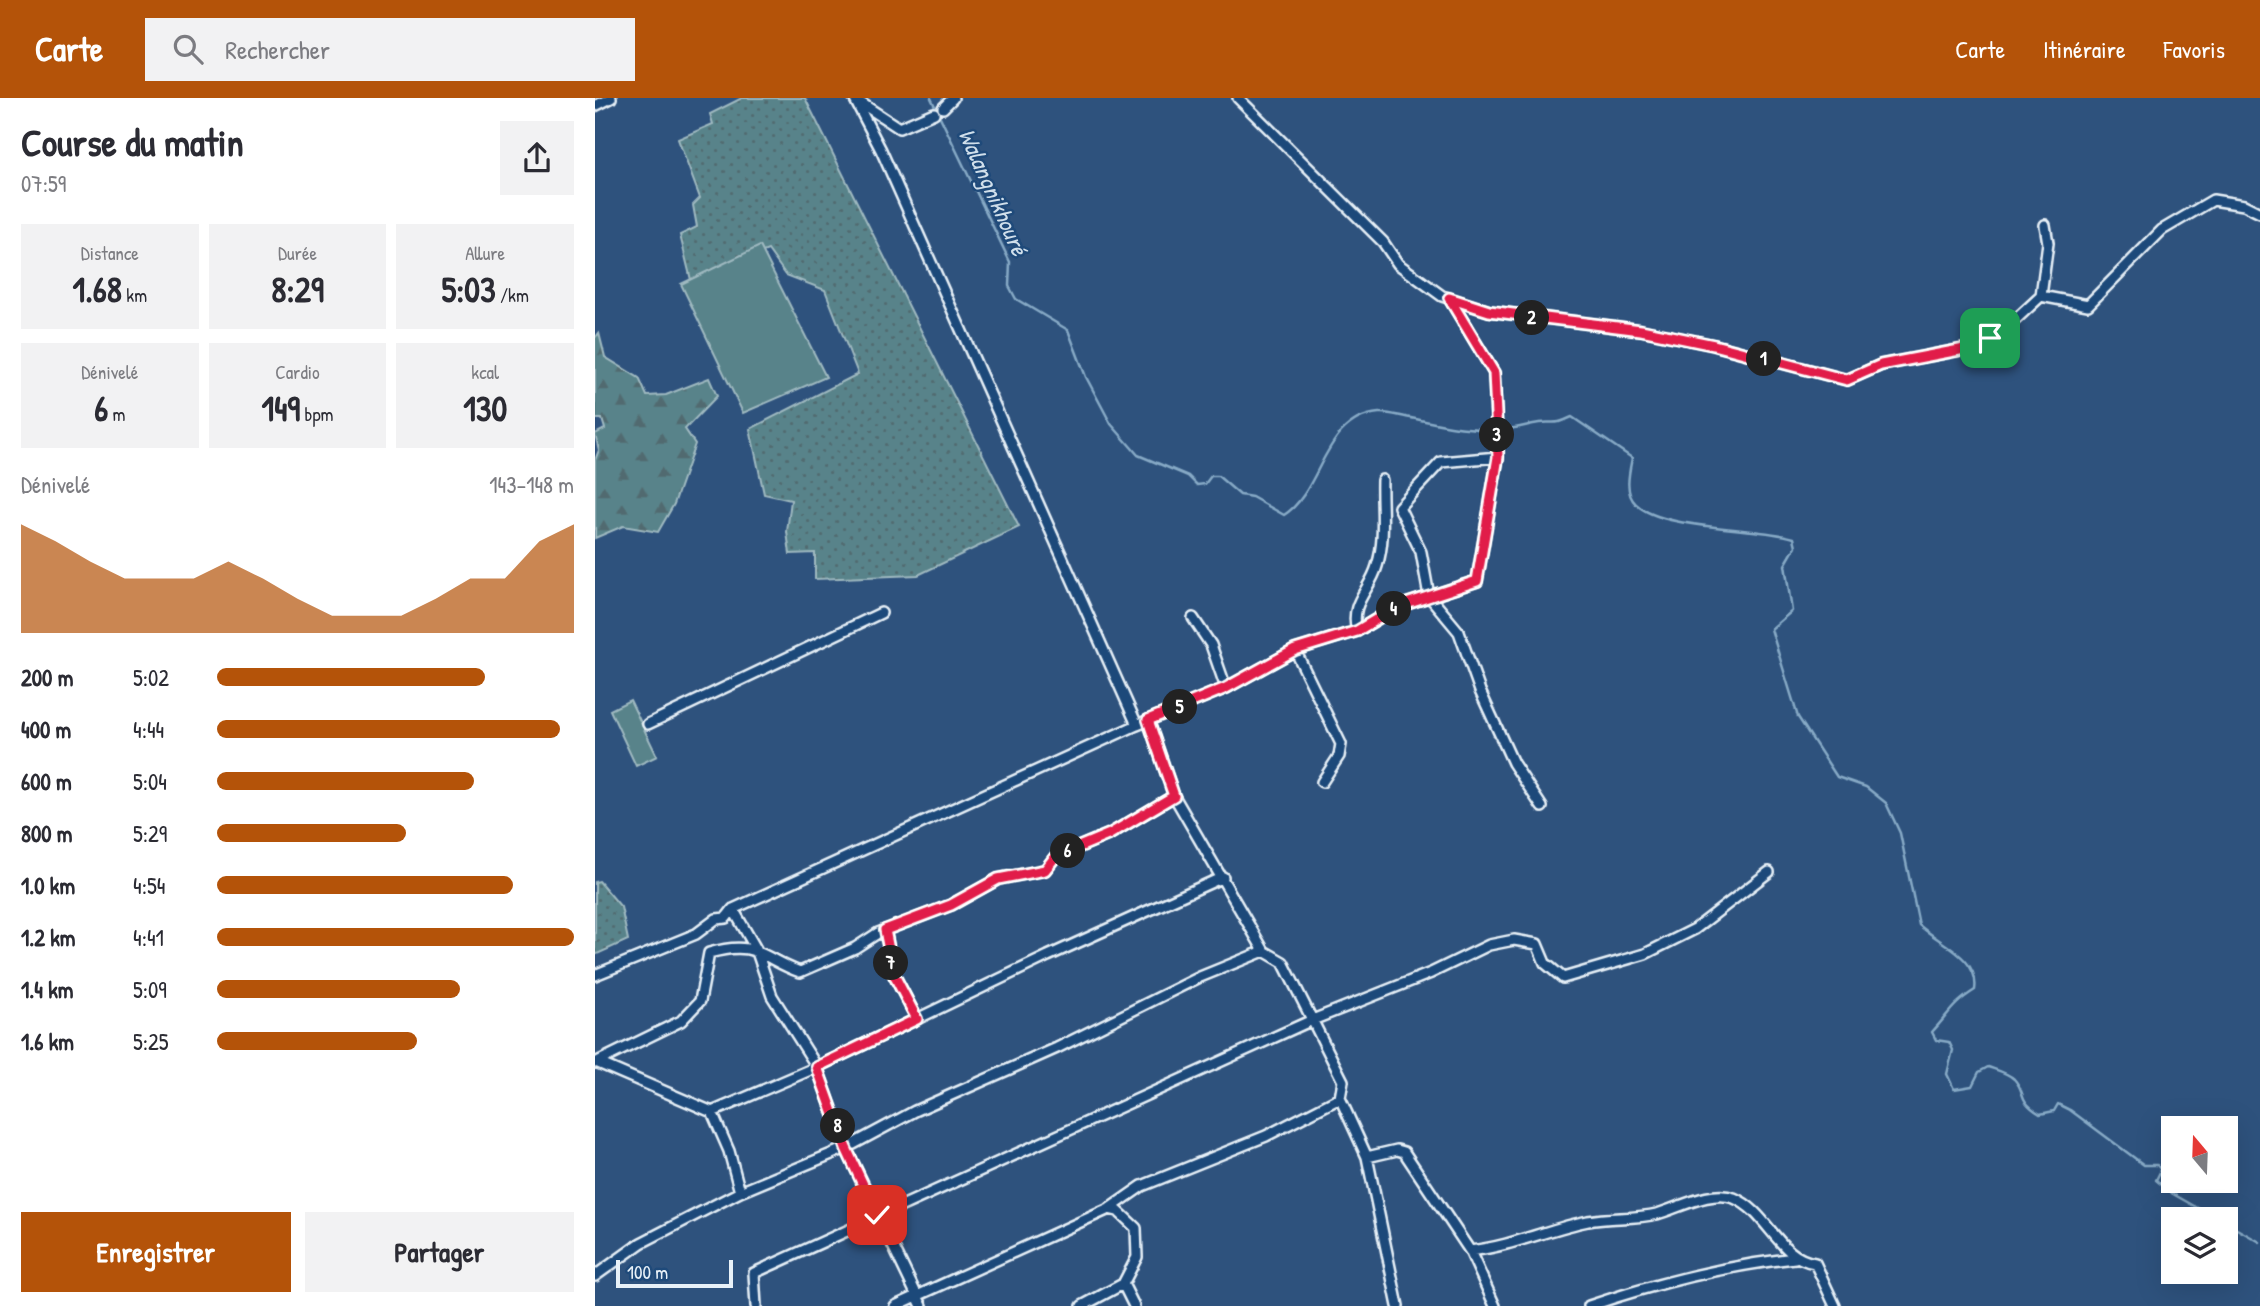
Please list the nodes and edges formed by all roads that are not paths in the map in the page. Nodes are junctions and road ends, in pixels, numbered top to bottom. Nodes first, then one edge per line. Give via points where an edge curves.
1 (611, 98) edge
2 (854, 98) edge
3 (1238, 98) edge
4 (595, 106) edge
5 (934, 113) dead end
6 (2260, 214) edge
7 (2045, 225) dead end
8 (2041, 296) junction
9 (1449, 298) junction
10 (1498, 457) junction
11 (1383, 480) dead end
12 (1429, 596) junction
13 (881, 613) dead end
14 (1193, 618) dead end
15 (1357, 631) junction
16 (1295, 650) junction
17 (1226, 688) junction
18 (1148, 720) junction
19 (648, 724) dead end
20 (1137, 725) junction
21 (1322, 782) dead end
22 (1174, 796) junction
23 (1542, 807) dead end
24 (1769, 872) dead end
25 (1223, 877) junction
26 (733, 909) junction
27 (885, 930) junction
28 (756, 949) junction
29 (1264, 951) junction
30 (595, 975) edge
31 (917, 1019) junction
32 (1310, 1021) junction
33 (596, 1063) edge
34 (817, 1067) junction
35 (1341, 1098) junction
36 (712, 1112) junction
37 (846, 1148) junction
38 (1367, 1157) junction
39 (740, 1192) junction
40 (1109, 1209) junction
41 (877, 1215) junction
42 (1470, 1251) junction
43 (1795, 1258) junction
44 (595, 1276) edge
45 (1123, 1284) junction
46 (917, 1296) junction
47 (756, 1306) edge
48 (895, 1306) edge
49 (922, 1306) edge
50 (1082, 1306) edge
51 (1134, 1306) edge
52 (1398, 1306) edge
53 (1495, 1306) edge
54 (1589, 1306) edge
55 (1835, 1306) edge

1 - 4 street
2 - 5 street via 899,128
2 - 20 street
3 - 9 street via 1383,242 1398,264
6 - 8 street via 2244,205 2213,200 2162,230 2088,305
7 - 8 street via 2048,243
8 - 9 street via 2001,333 1970,348 1881,365 1847,380 1714,345 1641,330 1489,311
9 - 10 street via 1494,373
10 - 12 street via 1477,581
10 - 12 street via 1441,462 1399,507 1421,552
11 - 15 street via 1383,540 1377,568 1355,606
12 - 15 street via 1397,607
12 - 23 street via 1458,632 1513,763
13 - 19 street
14 - 17 street via 1211,645
15 - 16 street
16 - 17 street
16 - 21 street via 1341,744 1339,756
17 - 18 street
18 - 20 street
18 - 22 street
20 - 26 street
22 - 25 street
22 - 27 street via 1110,834 1055,857 1045,870 998,879 951,905
24 - 32 street via 1695,929 1645,954 1563,978 1545,963 1537,944 1514,940 1489,945
25 - 29 street
25 - 31 street
26 - 28 street
26 - 30 street via 726,918 716,919 696,934
27 - 28 street via 800,972
27 - 31 street via 894,975
28 - 33 street via 709,953 699,1001 681,1021
28 - 34 street via 772,996
29 - 32 street via 1283,962
29 - 37 street via 915,1111
31 - 34 street
32 - 35 street via 1343,1081
32 - 41 street
33 - 36 street
34 - 36 street
34 - 37 street
35 - 38 street
35 - 40 street via 1266,1136 1137,1189
36 - 39 street
37 - 39 street
37 - 41 street
38 - 42 street via 1404,1152
38 - 52 street
39 - 44 street via 642,1243
40 - 45 street via 1118,1211 1136,1228 1137,1257
40 - 46 street
41 - 46 street
41 - 47 street via 754,1273
42 - 43 street via 1504,1247 1587,1222 1654,1215 1699,1199 1733,1197
42 - 53 street
43 - 54 street via 1700,1272
43 - 55 street via 1815,1263
45 - 50 street
45 - 51 street
46 - 48 street
46 - 49 street

